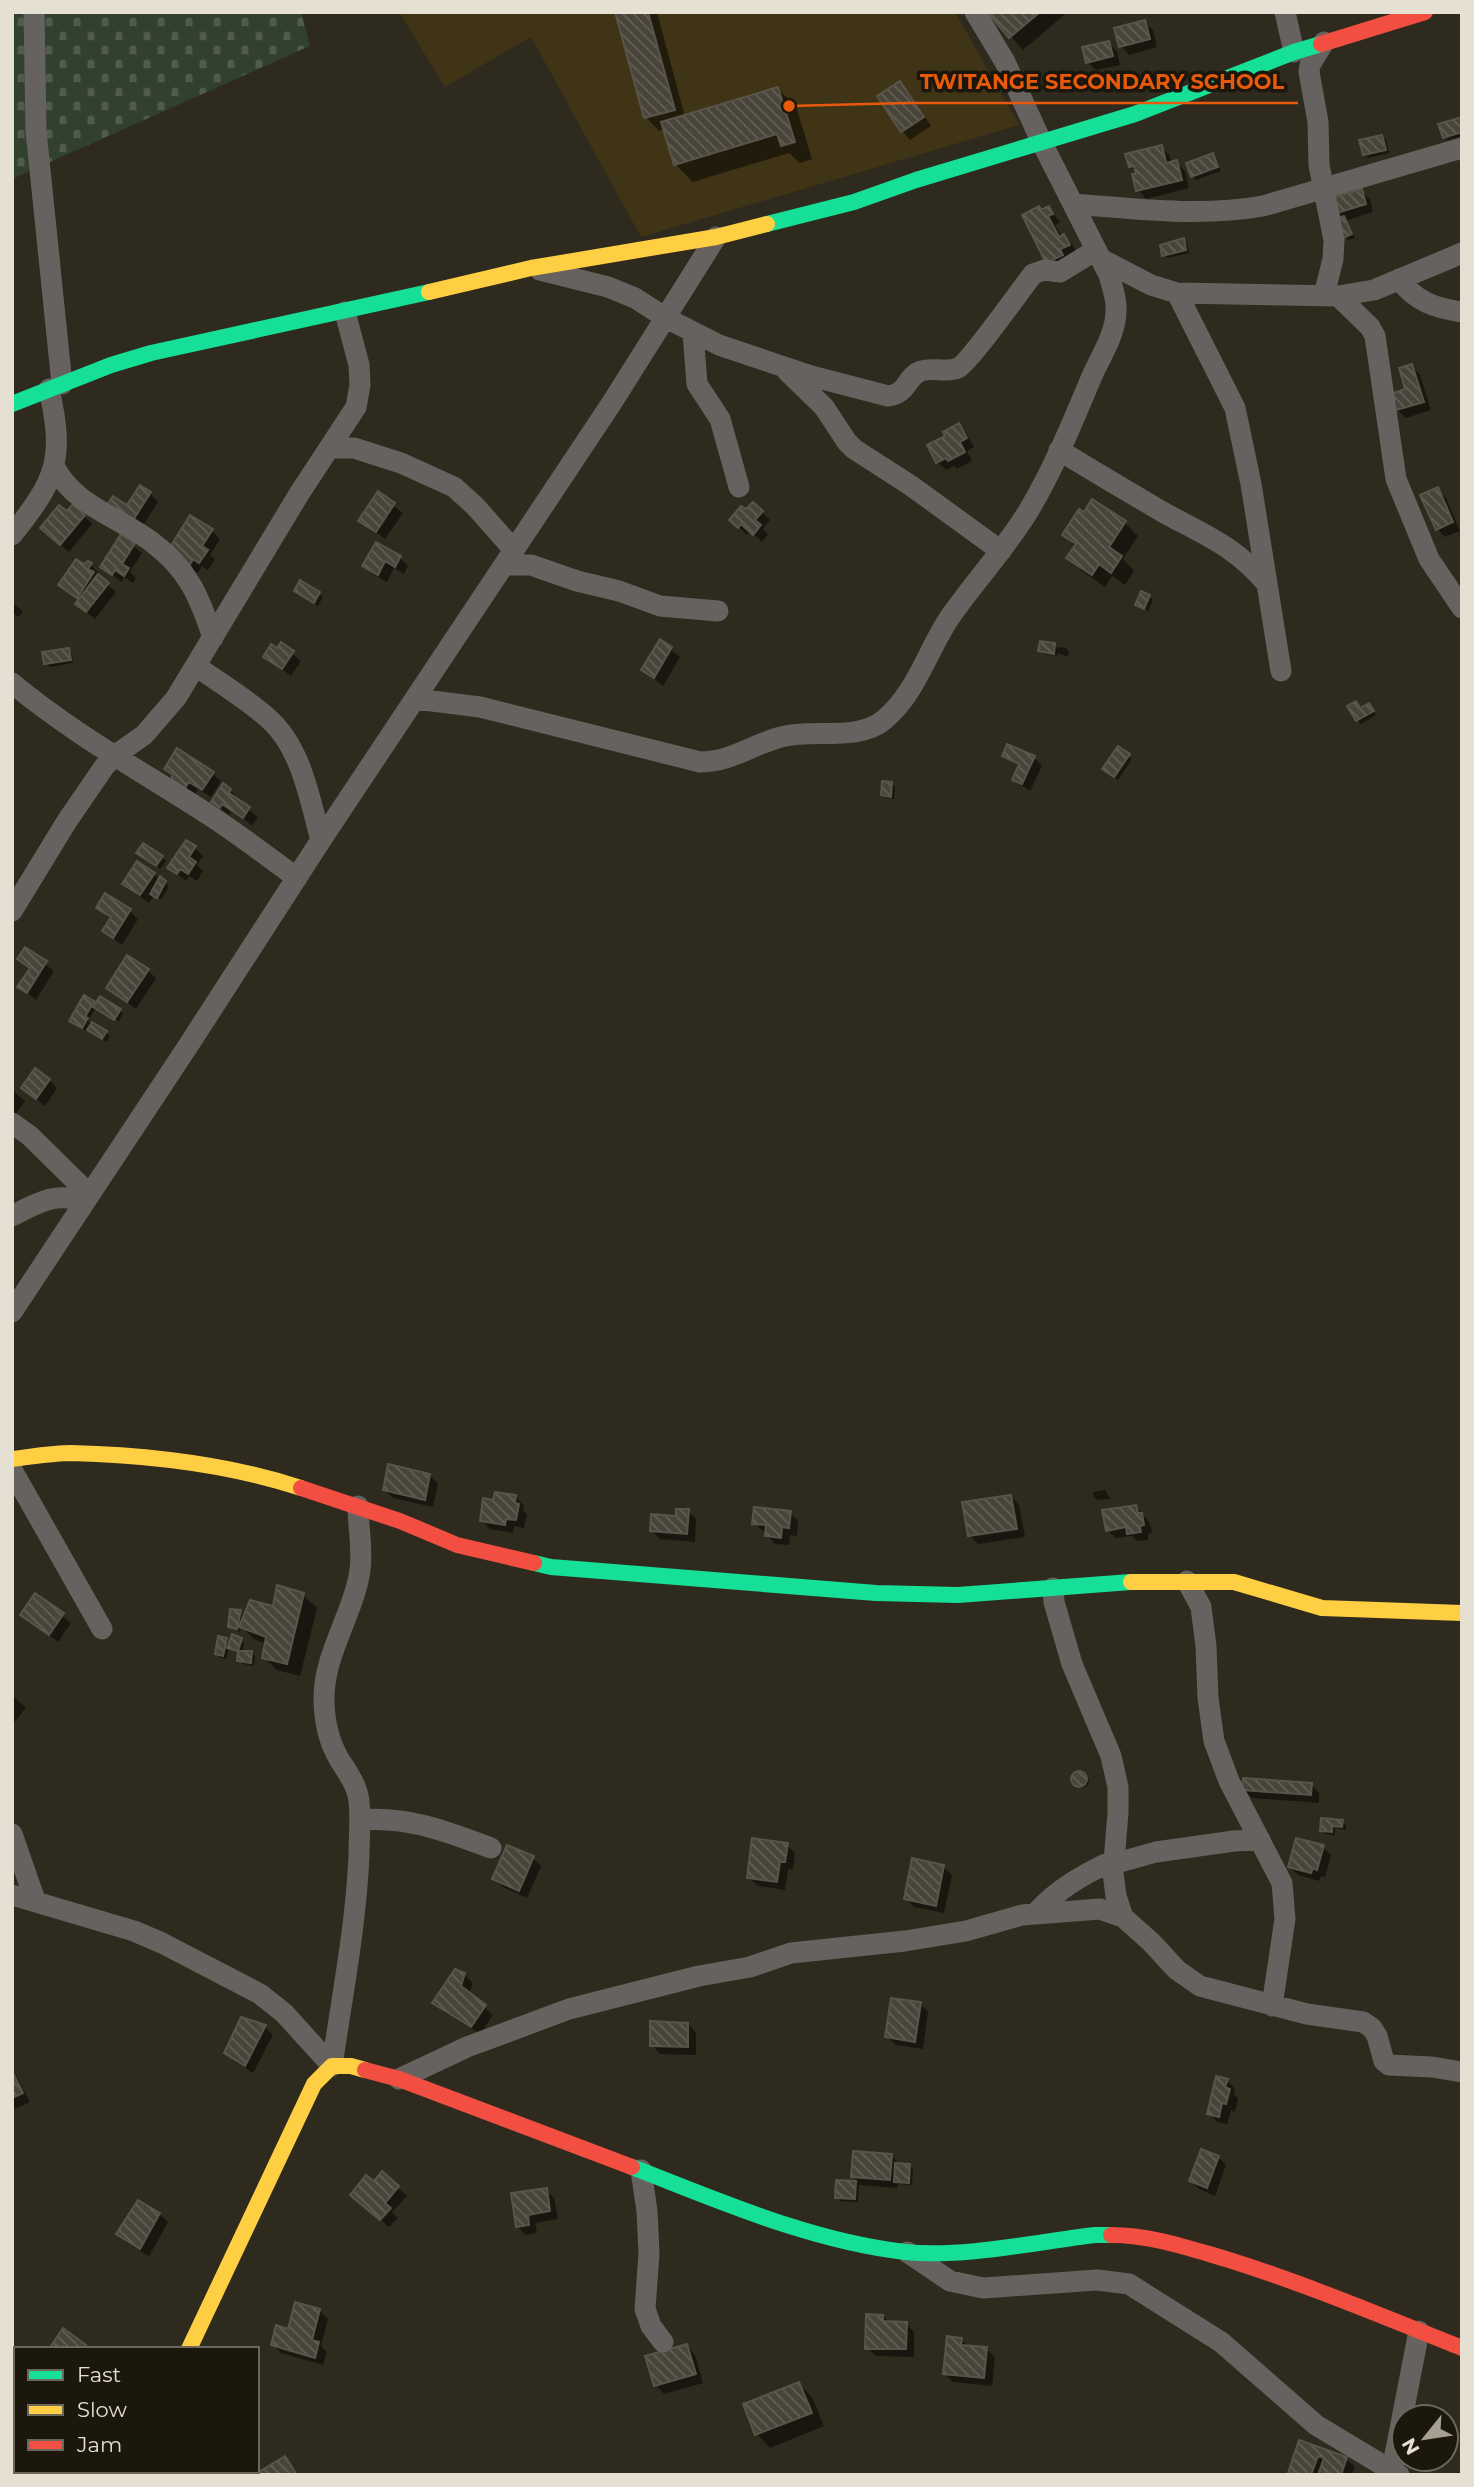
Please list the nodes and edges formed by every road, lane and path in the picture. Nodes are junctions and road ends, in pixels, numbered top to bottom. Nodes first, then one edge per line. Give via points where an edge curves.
1 (34, 12) edge
2 (975, 12) edge
3 (1285, 12) edge
4 (1425, 12) edge
5 (1324, 42) junction
6 (1294, 52) junction
7 (1042, 143) junction
8 (1462, 148) edge
9 (1323, 188) junction
10 (1073, 204) junction
11 (716, 237) junction
12 (1462, 253) edge
13 (1098, 255) junction
14 (531, 268) junction
15 (1399, 279) junction
16 (1177, 293) junction
17 (1331, 295) junction
18 (345, 312) junction
19 (1462, 312) edge
20 (666, 318) junction
21 (693, 333) junction
22 (783, 367) junction
23 (56, 387) junction
24 (12, 404) edge
25 (328, 448) junction
26 (1059, 450) junction
27 (55, 468) junction
28 (739, 487) dead end
29 (12, 535) edge
30 (1001, 551) junction
31 (509, 557) junction
32 (1267, 584) junction
33 (1462, 608) edge
34 (719, 611) dead end
35 (213, 638) junction
36 (196, 666) junction
37 (1281, 671) dead end
38 (12, 683) edge
39 (416, 699) junction
40 (114, 757) junction
41 (321, 840) junction
42 (297, 878) junction
43 (12, 911) edge
44 (12, 1123) edge
45 (86, 1199) junction
46 (12, 1216) edge
47 (12, 1312) edge
48 (12, 1459) edge
49 (12, 1470) edge
50 (358, 1506) junction
51 (1187, 1581) junction
52 (1053, 1588) junction
53 (1462, 1613) edge
54 (102, 1629) dead end
55 (360, 1820) junction
56 (12, 1834) edge
57 (1260, 1840) junction
58 (491, 1848) dead end
59 (1114, 1862) junction
60 (12, 1895) edge
61 (35, 1900) junction
62 (1035, 1914) junction
63 (1123, 1917) junction
64 (1272, 2006) junction
65 (332, 2066) junction
66 (1462, 2072) edge
67 (399, 2079) junction
68 (641, 2170) junction
69 (907, 2252) junction
70 (1419, 2331) junction
71 (663, 2342) dead end
72 (191, 2347) edge
73 (1462, 2348) edge
74 (1407, 2403) edge
75 (1390, 2469) edge

1 - 23 street via 36,131
2 - 7 street via 1005,62
3 - 6 street
4 - 5 street
5 - 6 street
5 - 9 street via 1309,72
6 - 7 street via 1171,101
7 - 10 street
7 - 11 street via 854,202
8 - 9 street
9 - 10 street via 1233,212
9 - 17 street via 1335,249
10 - 13 street
11 - 14 street
11 - 20 street
12 - 15 street
13 - 16 street via 1151,285
13 - 22 street via 1060,272 1037,271 963,364 923,370 895,396
13 - 26 street via 1114,291 1117,313
14 - 18 street
14 - 20 street via 608,287
15 - 17 street via 1374,290
15 - 19 street via 1427,304
16 - 17 street
16 - 32 street via 1236,408
17 - 33 street via 1375,336 1396,479 1429,559
18 - 23 street via 151,353
18 - 25 street via 360,385 356,407
20 - 21 street
20 - 31 street
21 - 22 street
21 - 28 street via 697,384 720,419
22 - 30 street via 824,407 854,449
23 - 24 street
23 - 27 street
25 - 31 street via 354,448 454,487 475,506
25 - 35 street
26 - 30 street
26 - 32 street via 1211,536 1238,554
27 - 29 street via 46,490
27 - 35 street via 84,501 153,542 172,559 197,592
30 - 39 street via 948,620 903,701 867,730 784,736 727,758 701,761 491,710
31 - 34 street via 660,606
31 - 39 street
32 - 37 street
35 - 36 street
36 - 40 street via 161,718
36 - 41 street via 272,721 286,739
38 - 40 street
39 - 41 street
40 - 42 street via 242,837
40 - 43 street via 87,791
41 - 42 street
42 - 45 street
44 - 45 street via 30,1136
45 - 46 street via 54,1197
45 - 47 street
48 - 50 street via 69,1453 197,1463 267,1478
49 - 54 street
50 - 52 street via 457,1545 551,1567 876,1593 958,1595
50 - 55 street via 360,1571 332,1659 324,1717 359,1799
51 - 52 street
51 - 53 street via 1234,1582 1322,1608
51 - 57 street via 1201,1608 1214,1741 1229,1782
52 - 59 street via 1072,1664 1111,1756 1118,1787
55 - 58 street via 387,1818 422,1824
55 - 65 street via 358,1887
56 - 61 street
57 - 59 street via 1156,1852
57 - 64 street via 1282,1883 1285,1919
59 - 62 street via 1069,1884
59 - 63 street via 1116,1896
60 - 61 street
61 - 65 street via 134,1931 260,1994 284,2013
62 - 63 street via 1100,1909
62 - 67 street via 905,1941 791,1953 750,1967 569,2009 467,2047
63 - 64 street via 1200,1986
64 - 66 street via 1363,2022 1377,2036 1389,2065
65 - 67 street via 351,2066
65 - 72 street via 314,2084
67 - 68 street
68 - 69 street via 805,2231
68 - 71 street via 649,2253 645,2309 650,2326
69 - 70 street via 957,2252 1095,2235 1135,2235 1279,2276
69 - 75 street via 950,2281 983,2288 1097,2280 1129,2284 1221,2343 1316,2425
70 - 73 street
70 - 74 street

